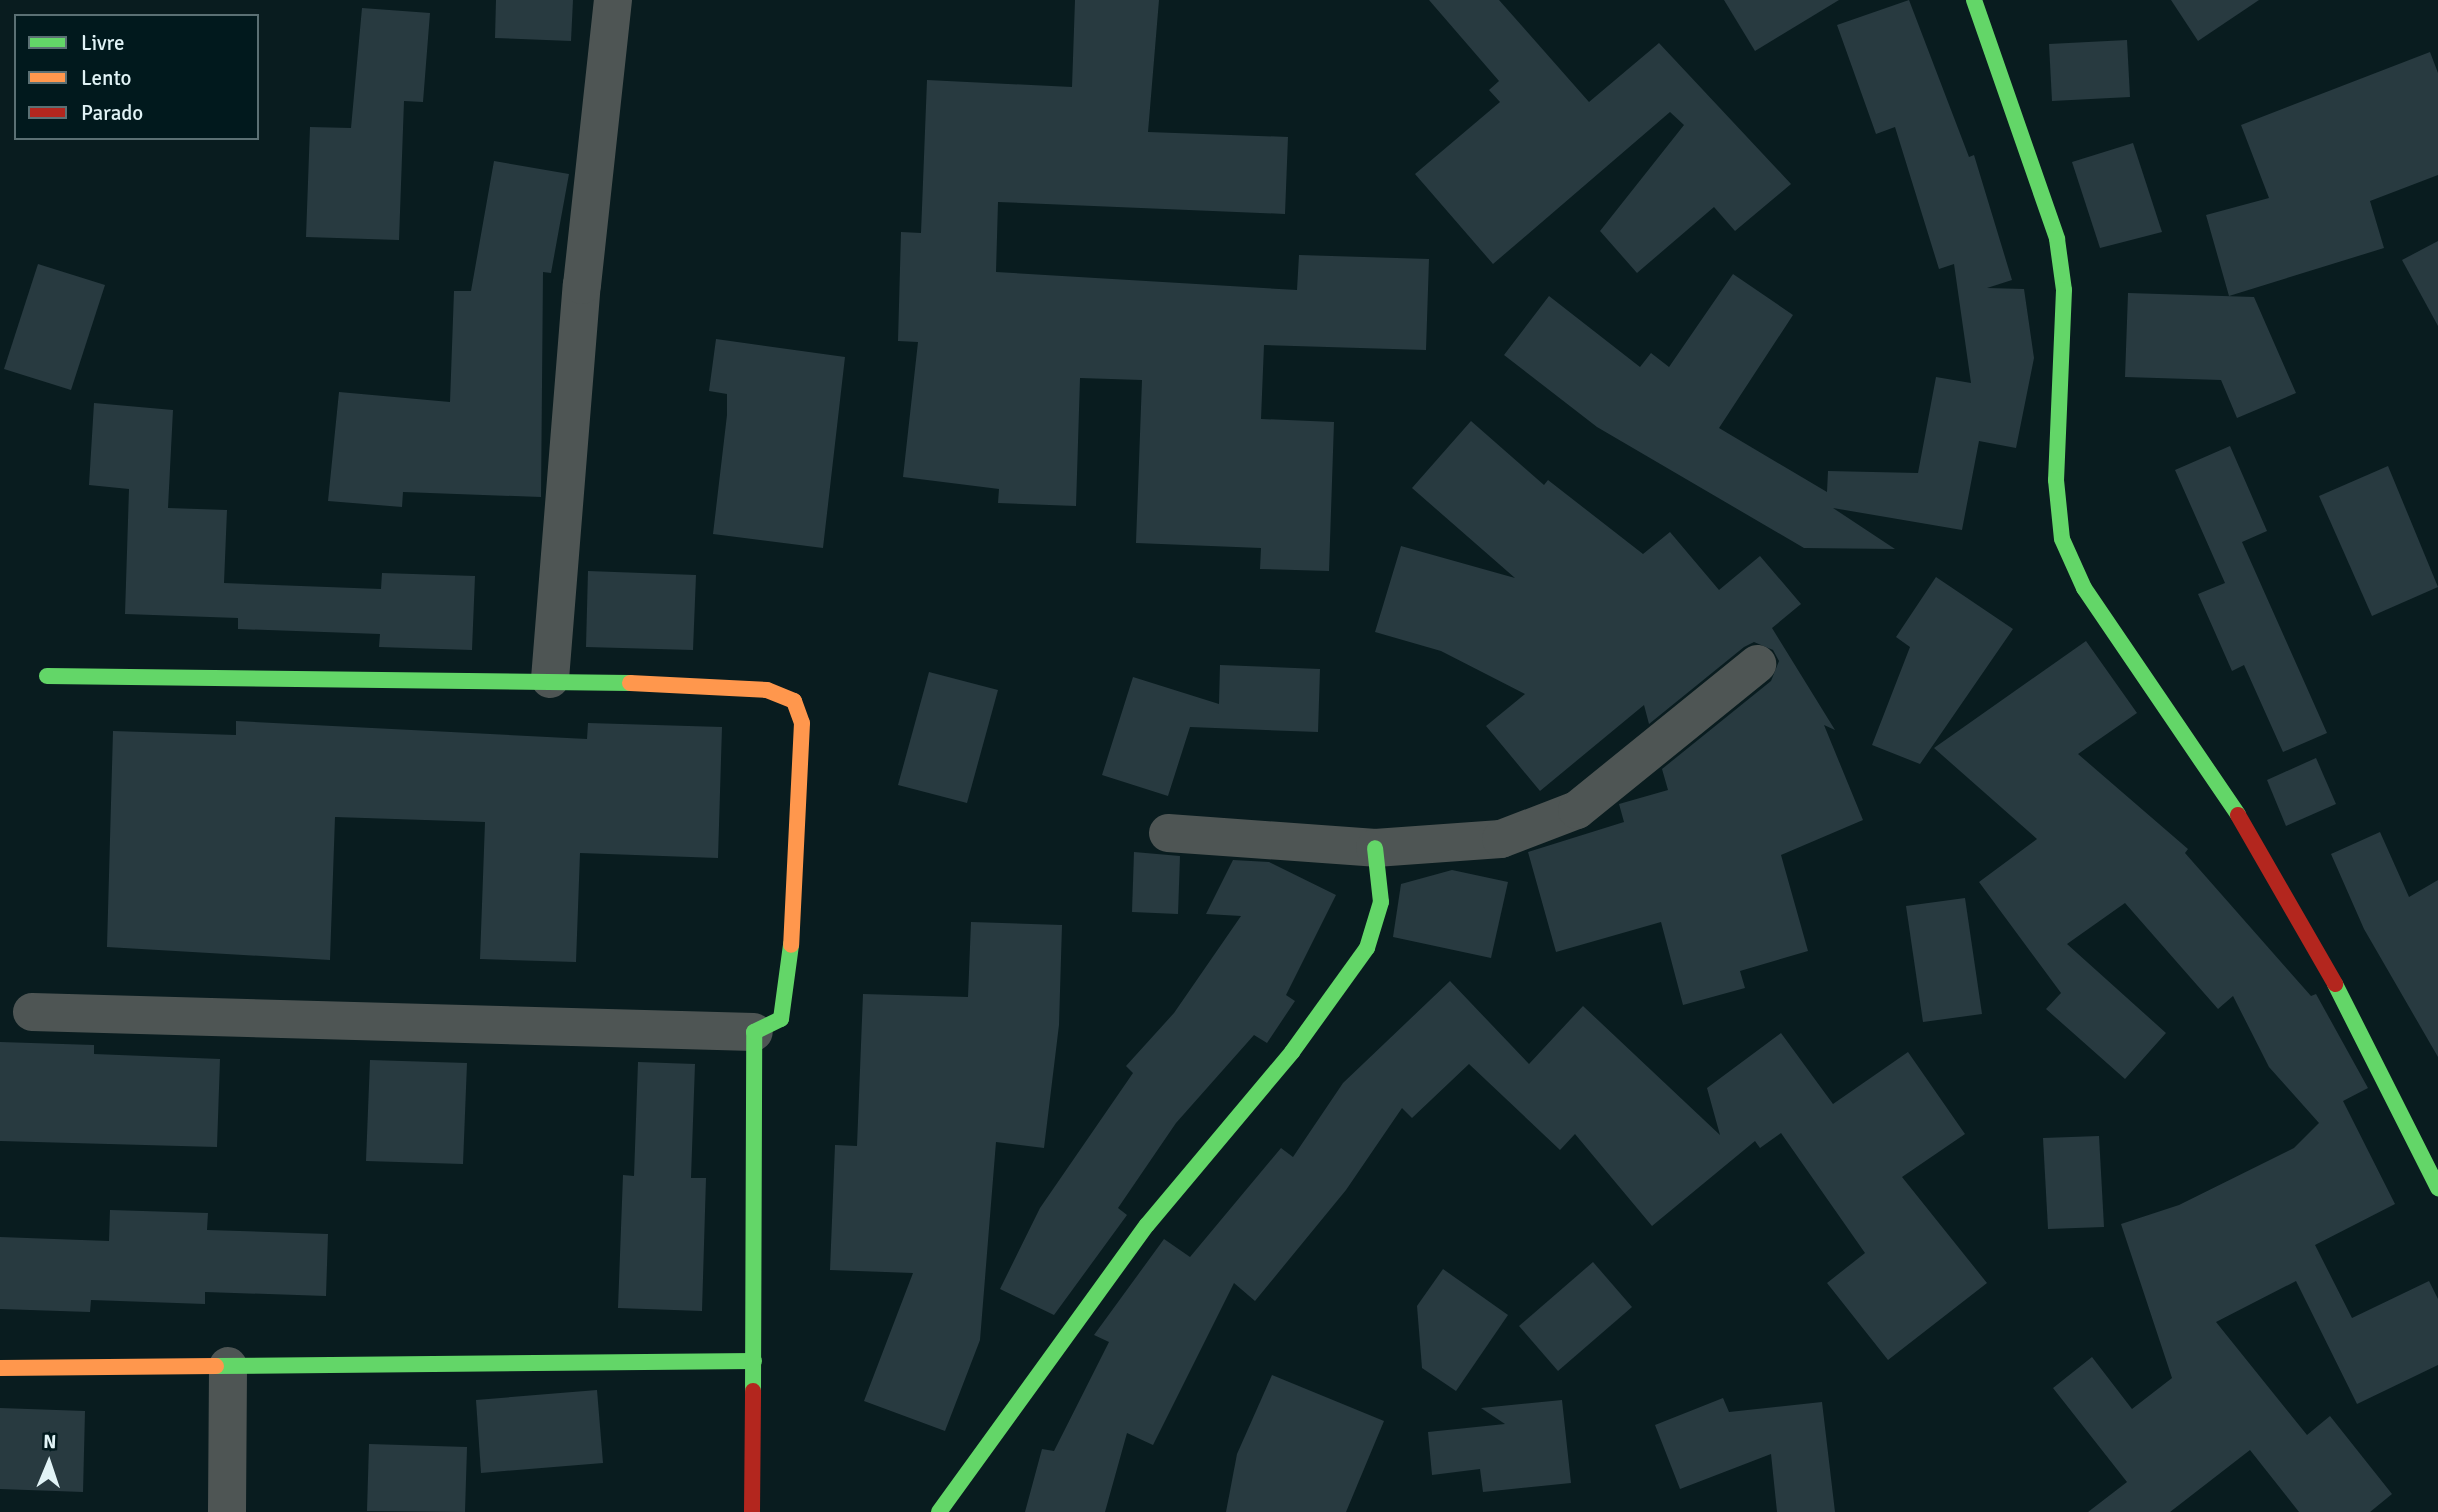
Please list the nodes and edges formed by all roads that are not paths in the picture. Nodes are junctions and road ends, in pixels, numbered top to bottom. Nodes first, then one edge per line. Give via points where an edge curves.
1 (613, 0) edge
2 (1974, 0) edge
3 (1757, 664) dead end
4 (47, 676) dead end
5 (550, 679) junction
6 (1168, 833) dead end
7 (1375, 848) junction
8 (32, 1012) dead end
9 (754, 1032) junction
10 (2438, 1188) edge
11 (754, 1360) junction
12 (228, 1366) junction
13 (0, 1368) edge
14 (227, 1512) edge
15 (752, 1512) edge
16 (939, 1512) edge

1 - 5 street via 582,285
2 - 10 street via 2057,239 2064,290 2056,480 2062,539 2084,588 2260,846 2391,1085
3 - 7 street via 1577,810 1502,839
4 - 5 street
5 - 9 street via 767,690 800,709 789,992 781,1019
6 - 7 street
7 - 16 street via 1381,902 1367,948 1292,1052 1147,1225
8 - 9 street
9 - 11 street
11 - 12 street
11 - 15 street
12 - 13 street
12 - 14 street

